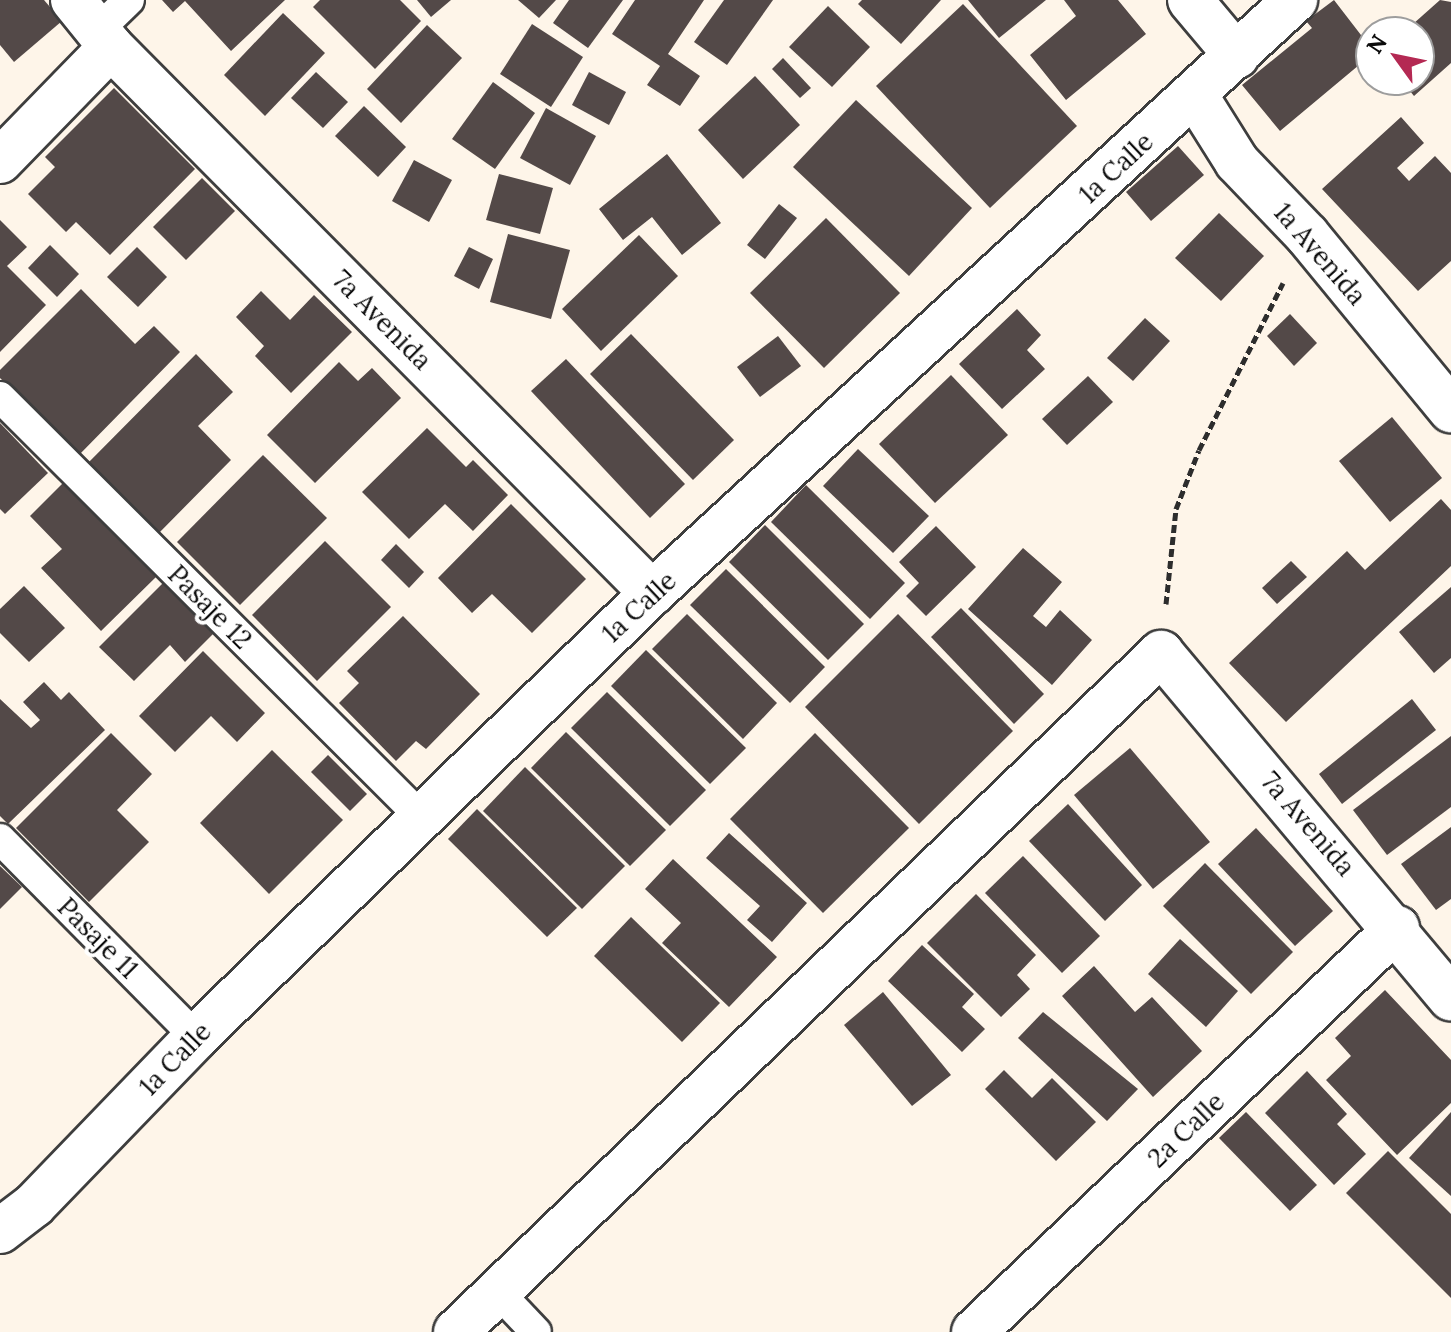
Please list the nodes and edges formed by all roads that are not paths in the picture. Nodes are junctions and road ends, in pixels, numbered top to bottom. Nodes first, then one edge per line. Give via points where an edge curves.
1 (129, 0) edge
2 (1190, 0) edge
3 (1295, 0) edge
4 (94, 26) edge
5 (1237, 56) junction
6 (1195, 95) junction
7 (0, 161) edge
8 (0, 397) edge
9 (1451, 410) edge
10 (652, 593) junction
11 (420, 816) junction
12 (0, 839) edge
13 (1397, 928) junction
14 (1451, 999) edge
15 (196, 1037) junction
16 (0, 1231) edge
17 (498, 1292) junction
18 (456, 1332) edge
19 (536, 1332) edge
20 (974, 1332) edge

1 - 4 lane
2 - 5 street
3 - 5 street, 1a Calle
4 - 7 street
4 - 10 street, 7a Avenida
5 - 6 street, 1a Calle
6 - 9 street, 1a Avenida via 1237,162 1307,235
6 - 10 street, 1a Calle
8 - 11 lane, Pasaje 12
10 - 11 street, 1a Calle
11 - 15 street, 1a Calle
12 - 15 lane, Pasaje 11
13 - 14 street, 7a Avenida
13 - 17 street, 7a Avenida via 1161,653
13 - 20 street, 2a Calle
15 - 16 street, 1a Calle via 34,1205
17 - 18 street
17 - 19 lane

